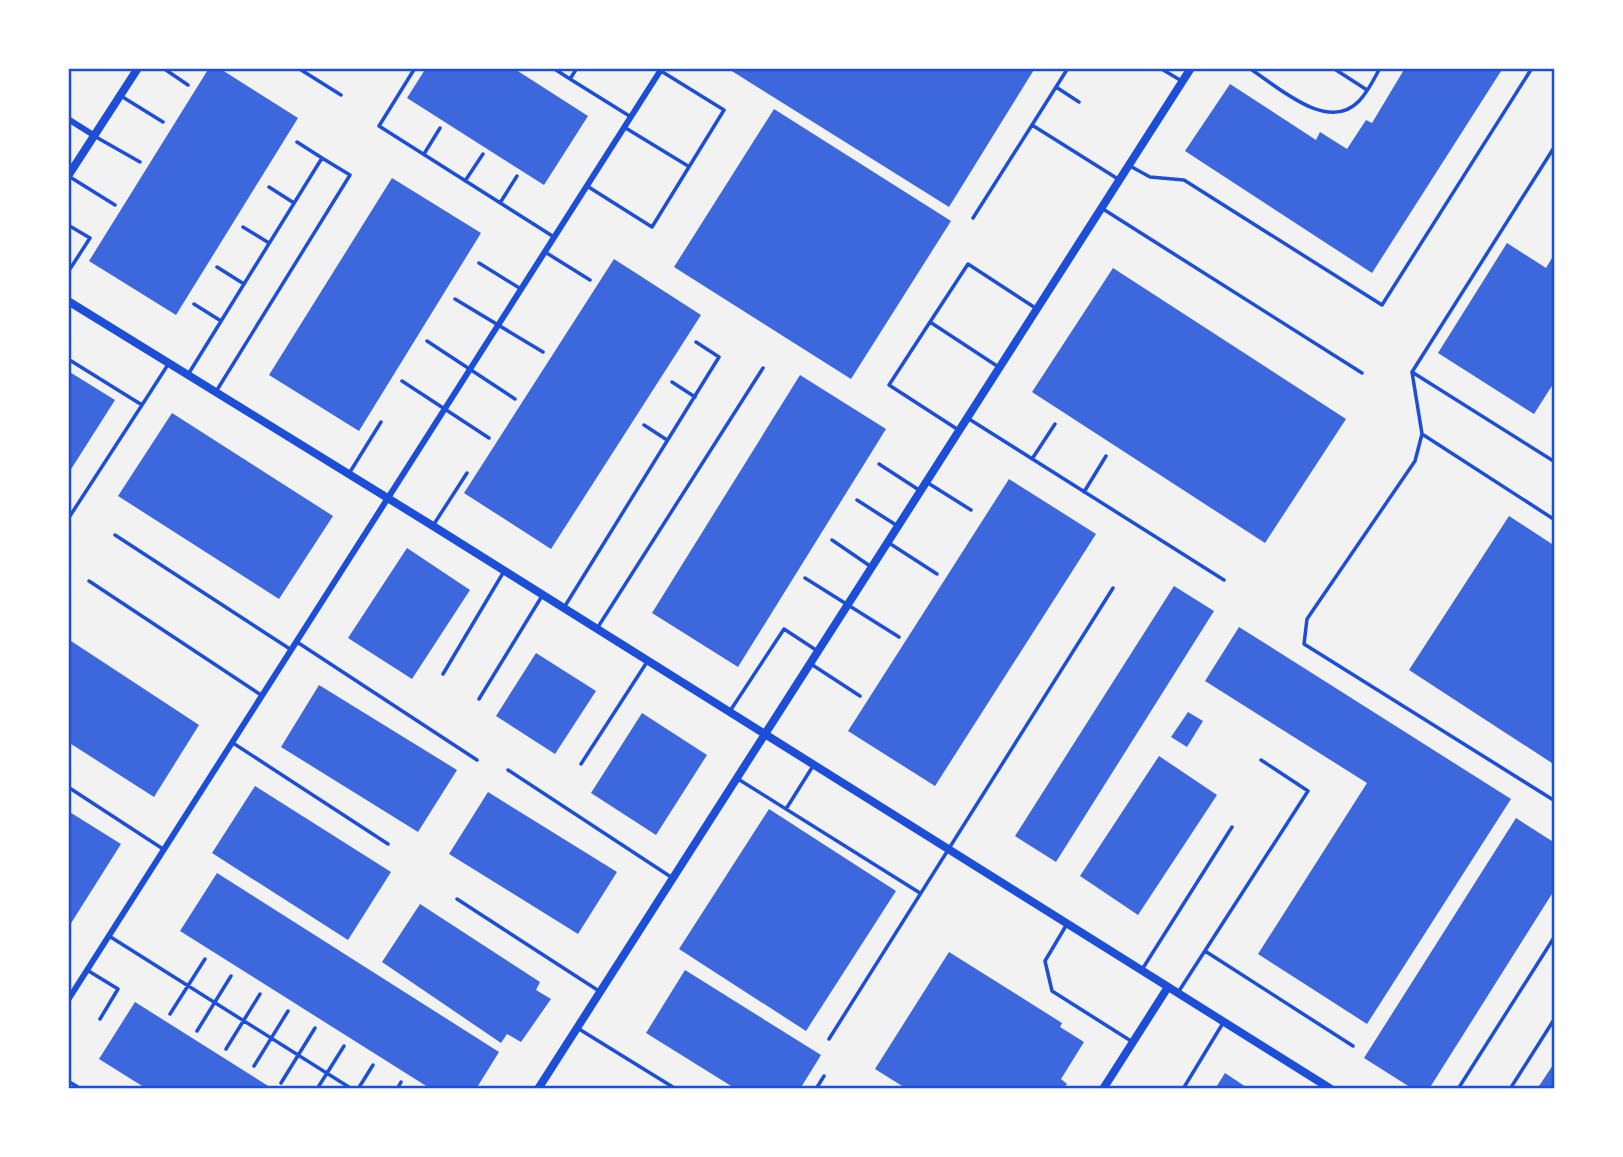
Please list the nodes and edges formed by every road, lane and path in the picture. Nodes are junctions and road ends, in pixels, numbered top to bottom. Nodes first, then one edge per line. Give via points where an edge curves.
1 (138, 68) edge
2 (163, 68) edge
3 (298, 68) edge
4 (415, 68) edge
5 (553, 68) edge
6 (578, 68) edge
7 (1068, 68) edge
8 (1160, 68) edge
9 (1191, 68) edge
10 (1249, 68) edge
11 (1333, 68) edge
12 (1380, 68) edge
13 (1532, 68) edge
14 (661, 69) edge
15 (570, 79) junction
16 (1182, 82) junction
17 (188, 85) dead end
18 (1056, 87) junction
19 (1367, 90) junction
20 (341, 95) dead end
21 (121, 96) junction
22 (1079, 102) dead end
23 (631, 117) junction
24 (68, 119) edge
25 (163, 121) dead end
26 (1032, 125) junction
27 (624, 127) junction
28 (440, 128) dead end
29 (95, 136) junction
30 (297, 142) dead end
31 (1555, 146) edge
32 (424, 154) junction
33 (483, 154) dead end
34 (322, 158) junction
35 (140, 162) dead end
36 (1129, 165) junction
37 (689, 167) junction
38 (68, 176) edge
39 (517, 176) dead end
40 (1119, 180) junction
41 (465, 181) junction
42 (587, 186) junction
43 (269, 187) dead end
44 (294, 203) junction
45 (500, 203) junction
46 (115, 205) dead end
47 (1102, 208) junction
48 (973, 218) dead end
49 (68, 225) edge
50 (243, 227) dead end
51 (554, 237) junction
52 (269, 243) junction
53 (545, 252) junction
54 (479, 263) dead end
55 (217, 267) dead end
56 (68, 272) edge
57 (590, 280) dead end
58 (244, 284) junction
59 (521, 289) junction
60 (455, 299) dead end
61 (68, 301) edge
62 (194, 304) dead end
63 (1037, 309) junction
64 (221, 321) junction
65 (930, 322) junction
66 (498, 326) junction
67 (427, 341) dead end
68 (696, 342) dead end
69 (543, 352) dead end
70 (68, 359) edge
71 (169, 363) junction
72 (763, 368) dead end
73 (999, 368) junction
74 (470, 370) junction
75 (1412, 372) junction
76 (1362, 373) dead end
77 (188, 375) junction
78 (402, 381) dead end
79 (672, 382) dead end
80 (216, 392) junction
81 (695, 397) junction
82 (515, 399) dead end
83 (142, 405) junction
84 (445, 409) junction
85 (967, 418) junction
86 (381, 422) dead end
87 (1055, 424) dead end
88 (643, 425) dead end
89 (959, 431) junction
90 (1422, 434) junction
91 (489, 438) dead end
92 (667, 440) junction
93 (1106, 456) dead end
94 (1032, 459) junction
95 (1555, 462) edge
96 (879, 464) dead end
97 (467, 473) dead end
98 (349, 474) junction
99 (926, 481) junction
100 (920, 491) junction
101 (1084, 492) junction
102 (388, 498) junction
103 (857, 500) dead end
104 (971, 510) dead end
105 (68, 519) edge
106 (1555, 520) edge
107 (433, 526) junction
108 (897, 527) junction
109 (115, 535) dead end
110 (832, 540) dead end
111 (887, 542) junction
112 (872, 567) junction
113 (505, 571) junction
114 (937, 574) dead end
115 (805, 578) dead end
116 (1224, 580) dead end
117 (89, 581) dead end
118 (1113, 588) dead end
119 (543, 594) junction
120 (848, 604) junction
121 (564, 608) junction
122 (597, 629) junction
123 (899, 637) dead end
124 (297, 642) junction
125 (292, 650) junction
126 (818, 651) junction
127 (648, 661) junction
128 (810, 663) junction
129 (443, 674) dead end
130 (262, 696) junction
131 (860, 696) dead end
132 (479, 699) dead end
133 (730, 712) junction
134 (765, 733) junction
135 (233, 743) junction
136 (477, 760) dead end
137 (1261, 760) dead end
138 (581, 764) dead end
139 (814, 764) junction
140 (508, 770) dead end
141 (736, 778) junction
142 (68, 788) edge
143 (1555, 801) edge
144 (786, 809) junction
145 (1232, 827) dead end
146 (388, 844) dead end
147 (948, 848) junction
148 (164, 850) junction
149 (673, 878) junction
150 (920, 894) junction
151 (457, 900) dead end
152 (1068, 924) junction
153 (109, 936) junction
154 (1555, 936) edge
155 (1205, 951) junction
156 (205, 959) dead end
157 (87, 970) junction
158 (1142, 970) junction
159 (231, 976) dead end
160 (188, 986) junction
161 (1168, 987) junction
162 (600, 992) junction
163 (1178, 993) junction
164 (260, 994) dead end
165 (68, 1000) edge
166 (215, 1003) junction
167 (288, 1011) dead end
168 (170, 1014) dead end
169 (1555, 1017) edge
170 (100, 1019) dead end
171 (244, 1021) junction
172 (1224, 1021) junction
173 (578, 1027) junction
174 (315, 1028) dead end
175 (197, 1031) dead end
176 (271, 1038) junction
177 (829, 1039) dead end
178 (1133, 1042) junction
179 (344, 1046) dead end
180 (1353, 1046) dead end
181 (226, 1049) dead end
182 (298, 1055) junction
183 (373, 1065) dead end
184 (254, 1066) dead end
185 (327, 1073) junction
186 (824, 1076) dead end
187 (68, 1081) edge
188 (401, 1082) dead end
189 (281, 1083) dead end
190 (1103, 1088) edge
191 (81, 1089) edge
192 (317, 1089) edge
193 (352, 1089) edge
194 (358, 1089) edge
195 (397, 1089) edge
196 (538, 1089) edge
197 (676, 1089) edge
198 (816, 1089) edge
199 (1183, 1089) edge
200 (1331, 1089) edge
201 (1458, 1089) edge
202 (1510, 1089) edge

1 - 21 street
2 - 17 lane
3 - 20 lane
4 - 32 lane via 379,126
5 - 15 lane
6 - 15 lane
7 - 18 lane
8 - 16 lane
9 - 16 street
10 - 19 lane via 1314,110 1334,114 1350,109
11 - 19 lane
12 - 19 lane
13 - 36 lane via 1382,305 1184,180 1150,177
14 - 23 street
14 - 37 lane via 724,110
15 - 23 lane
16 - 36 street
18 - 22 lane
18 - 26 lane
21 - 25 lane
21 - 29 street
23 - 27 street
24 - 29 street
26 - 40 lane
26 - 48 lane
27 - 37 lane
27 - 42 street
28 - 32 lane
29 - 35 lane
29 - 38 street
30 - 34 lane
31 - 75 lane
32 - 41 lane
33 - 41 lane
34 - 44 lane
34 - 80 lane via 350,175
36 - 40 street
37 - 42 lane via 652,227
38 - 46 lane
39 - 45 lane
40 - 47 street
41 - 45 lane
42 - 51 street
43 - 44 lane
44 - 52 lane
45 - 51 lane
47 - 63 street
47 - 76 lane
49 - 56 lane via 90,238
50 - 52 lane
51 - 53 street
52 - 58 lane
53 - 57 lane
53 - 59 street
54 - 59 lane
55 - 58 lane
58 - 64 lane
59 - 66 street
60 - 66 lane
61 - 71 street
62 - 64 lane
63 - 65 lane via 968,264
63 - 73 street
64 - 77 lane
65 - 73 lane
65 - 89 lane via 889,385
66 - 69 lane
66 - 74 street
67 - 74 lane
68 - 81 lane via 719,357
70 - 83 lane
71 - 77 street
71 - 83 lane
72 - 122 lane
73 - 85 street
74 - 82 lane
74 - 84 street
75 - 90 lane
75 - 95 lane
77 - 80 street
78 - 84 lane
79 - 81 lane
80 - 98 street
81 - 92 lane
83 - 105 lane
84 - 91 lane
84 - 102 street
85 - 89 street
85 - 94 lane
86 - 98 lane
87 - 94 lane
88 - 92 lane
89 - 99 street
90 - 106 lane
90 - 143 lane via 1415,461 1307,619 1304,644
92 - 121 lane
93 - 101 lane
94 - 101 lane
96 - 100 lane
97 - 107 lane
98 - 102 street
99 - 100 street
99 - 104 lane
100 - 108 street
101 - 116 lane
102 - 107 street
102 - 124 street
103 - 108 lane
107 - 113 street
108 - 111 street
109 - 125 lane
110 - 112 lane
111 - 112 street
111 - 114 lane
112 - 120 street
113 - 119 street
113 - 129 lane
115 - 120 lane
117 - 130 lane
118 - 147 lane
119 - 121 street
119 - 132 lane
120 - 123 lane
120 - 126 street
121 - 122 street
122 - 127 street
124 - 125 street
124 - 136 lane
125 - 130 street
126 - 128 street
126 - 133 lane via 784,629
127 - 133 street
127 - 138 lane
128 - 131 lane
128 - 134 street
130 - 135 street
133 - 134 street
134 - 139 street
134 - 141 street
135 - 146 lane
135 - 148 street
137 - 155 lane via 1308,791
139 - 144 lane
139 - 147 street
140 - 149 lane
141 - 144 lane
141 - 149 street
142 - 148 lane
144 - 150 lane
145 - 158 lane
147 - 150 lane
147 - 152 street
148 - 153 street
149 - 162 street
150 - 177 lane
151 - 162 lane
152 - 158 street
152 - 178 lane via 1045,961 1052,991
153 - 157 street
153 - 160 lane
154 - 201 lane
155 - 163 lane
155 - 180 lane
156 - 160 lane
157 - 165 street
157 - 170 lane via 118,989
158 - 161 street
159 - 166 lane
160 - 166 lane
160 - 168 lane
161 - 163 street
161 - 178 street
162 - 173 street
163 - 172 street
164 - 171 lane
166 - 171 lane
166 - 175 lane
167 - 176 lane
169 - 202 lane
171 - 176 lane
171 - 181 lane
172 - 199 lane
172 - 200 street
173 - 196 street
173 - 197 lane
174 - 182 lane
176 - 182 lane
176 - 184 lane
178 - 190 street
179 - 185 lane
182 - 185 lane
182 - 189 lane
183 - 194 lane
185 - 192 lane
185 - 193 lane
186 - 198 lane
187 - 191 lane
188 - 195 lane

